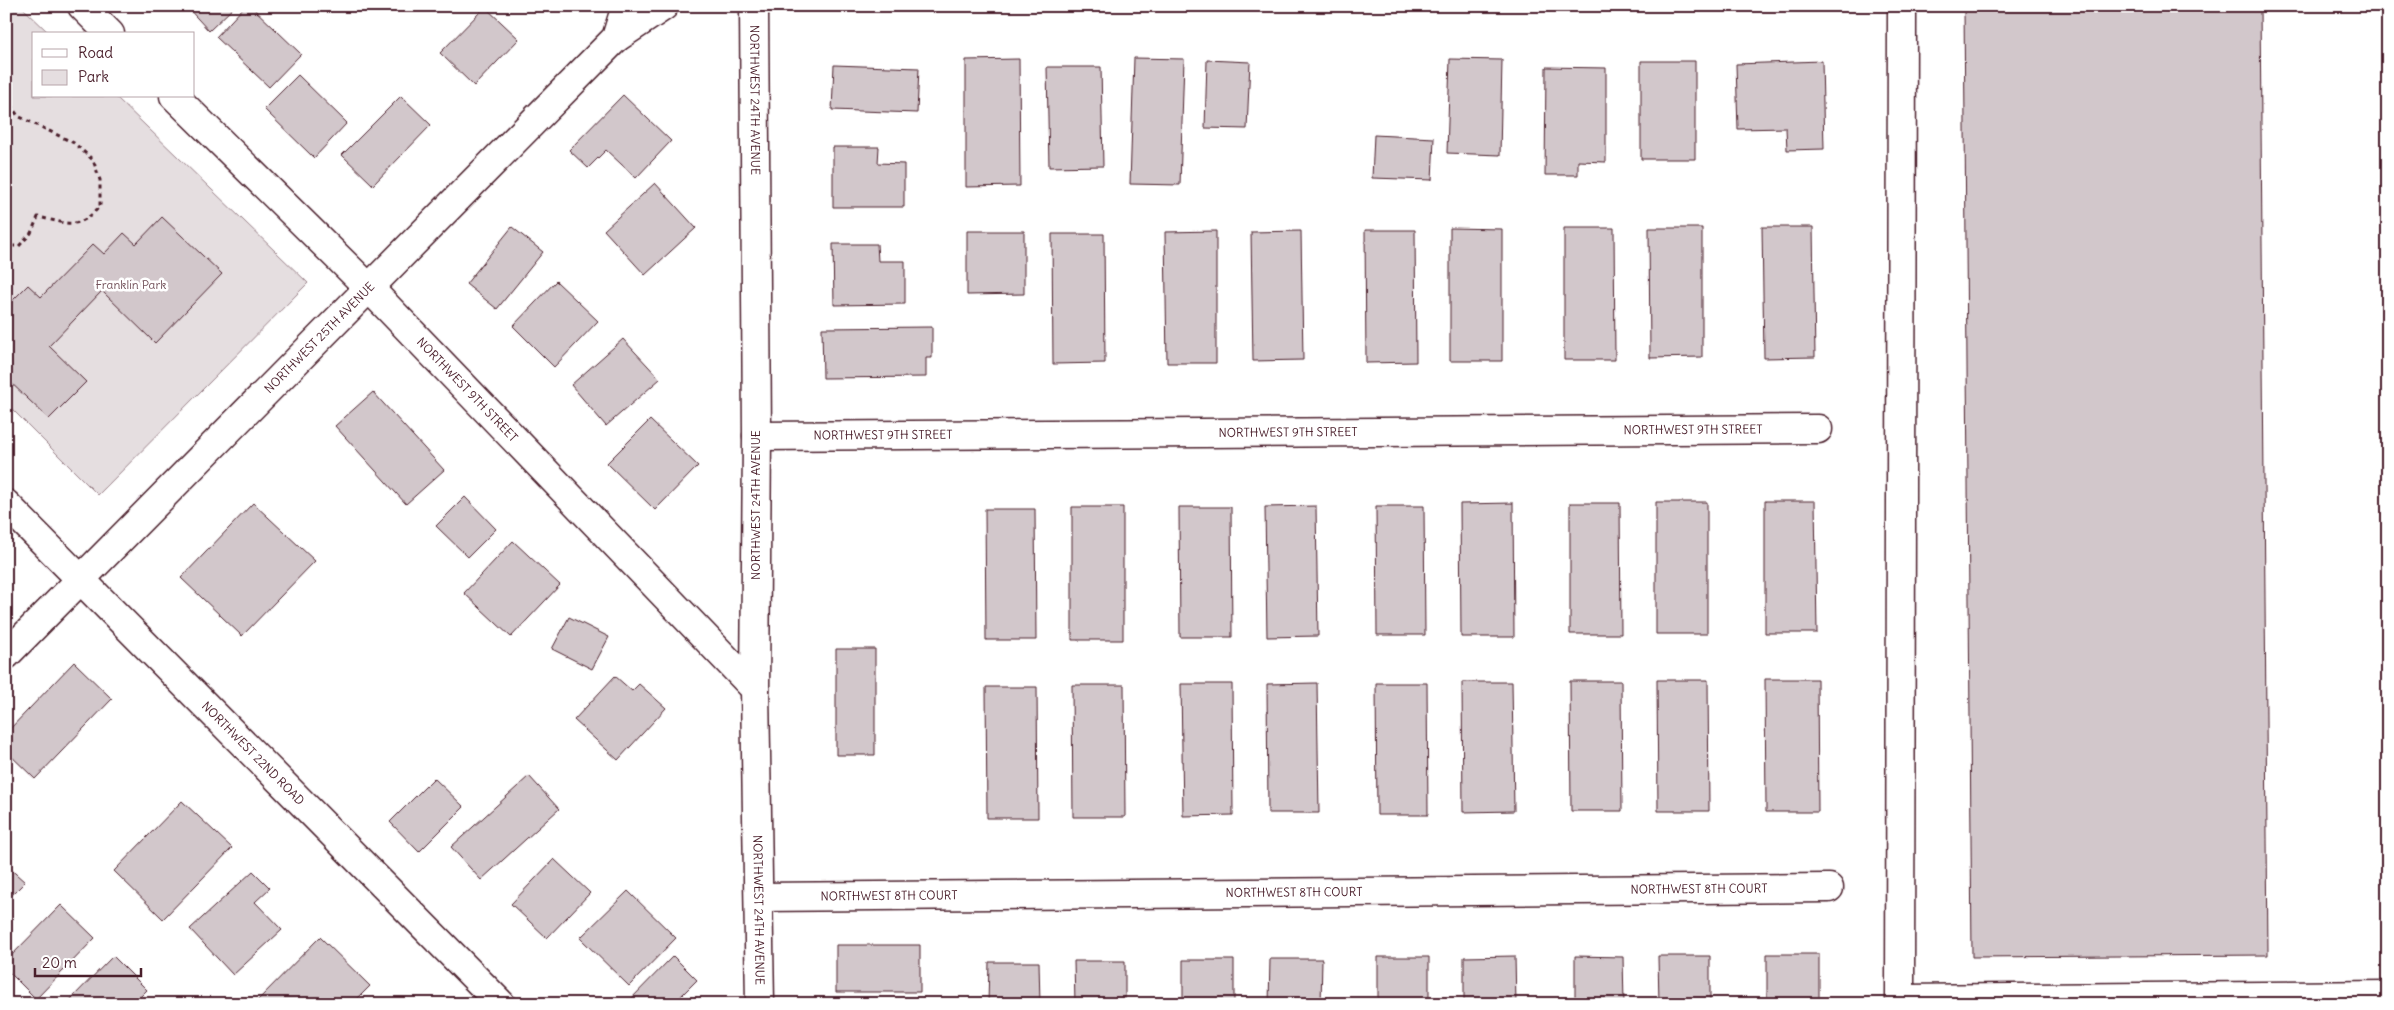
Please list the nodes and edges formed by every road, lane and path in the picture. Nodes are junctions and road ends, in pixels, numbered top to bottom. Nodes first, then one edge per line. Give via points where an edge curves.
1 (82, 6) edge
2 (664, 6) edge
3 (754, 6) edge
4 (1902, 6) edge
5 (622, 20) edge
6 (108, 32) edge
7 (6, 98) edge
8 (176, 98) edge
9 (6, 246) edge
10 (369, 288) junction
11 (1818, 429) dead end
12 (757, 436) junction
13 (6, 504) edge
14 (81, 579) junction
15 (6, 655) edge
16 (755, 689) junction
17 (1829, 888) dead end
18 (759, 897) junction
19 (2388, 994) edge
20 (501, 1004) edge
21 (760, 1004) edge

1 - 6 street
2 - 5 street, NORTHWEST 25TH AVENUE
3 - 12 street, NORTHWEST 24TH AVENUE
4 - 19 street via 1900,999
5 - 10 street, NORTHWEST 25TH AVENUE
7 - 9 path via 18,116 74,143 94,160 100,180 100,206 88,220 70,224 38,217 31,233 19,246
8 - 10 street, NORTHWEST 9TH STREET
10 - 14 street, NORTHWEST 25TH AVENUE
10 - 16 street, NORTHWEST 9TH STREET
11 - 12 street, NORTHWEST 9TH STREET
12 - 16 street, NORTHWEST 24TH AVENUE
13 - 14 street, NORTHWEST 22ND ROAD
14 - 15 street, NORTHWEST 25TH AVENUE
14 - 20 street, NORTHWEST 22ND ROAD
16 - 18 street, NORTHWEST 24TH AVENUE
17 - 18 street, NORTHWEST 8TH COURT
18 - 21 street, NORTHWEST 24TH AVENUE

